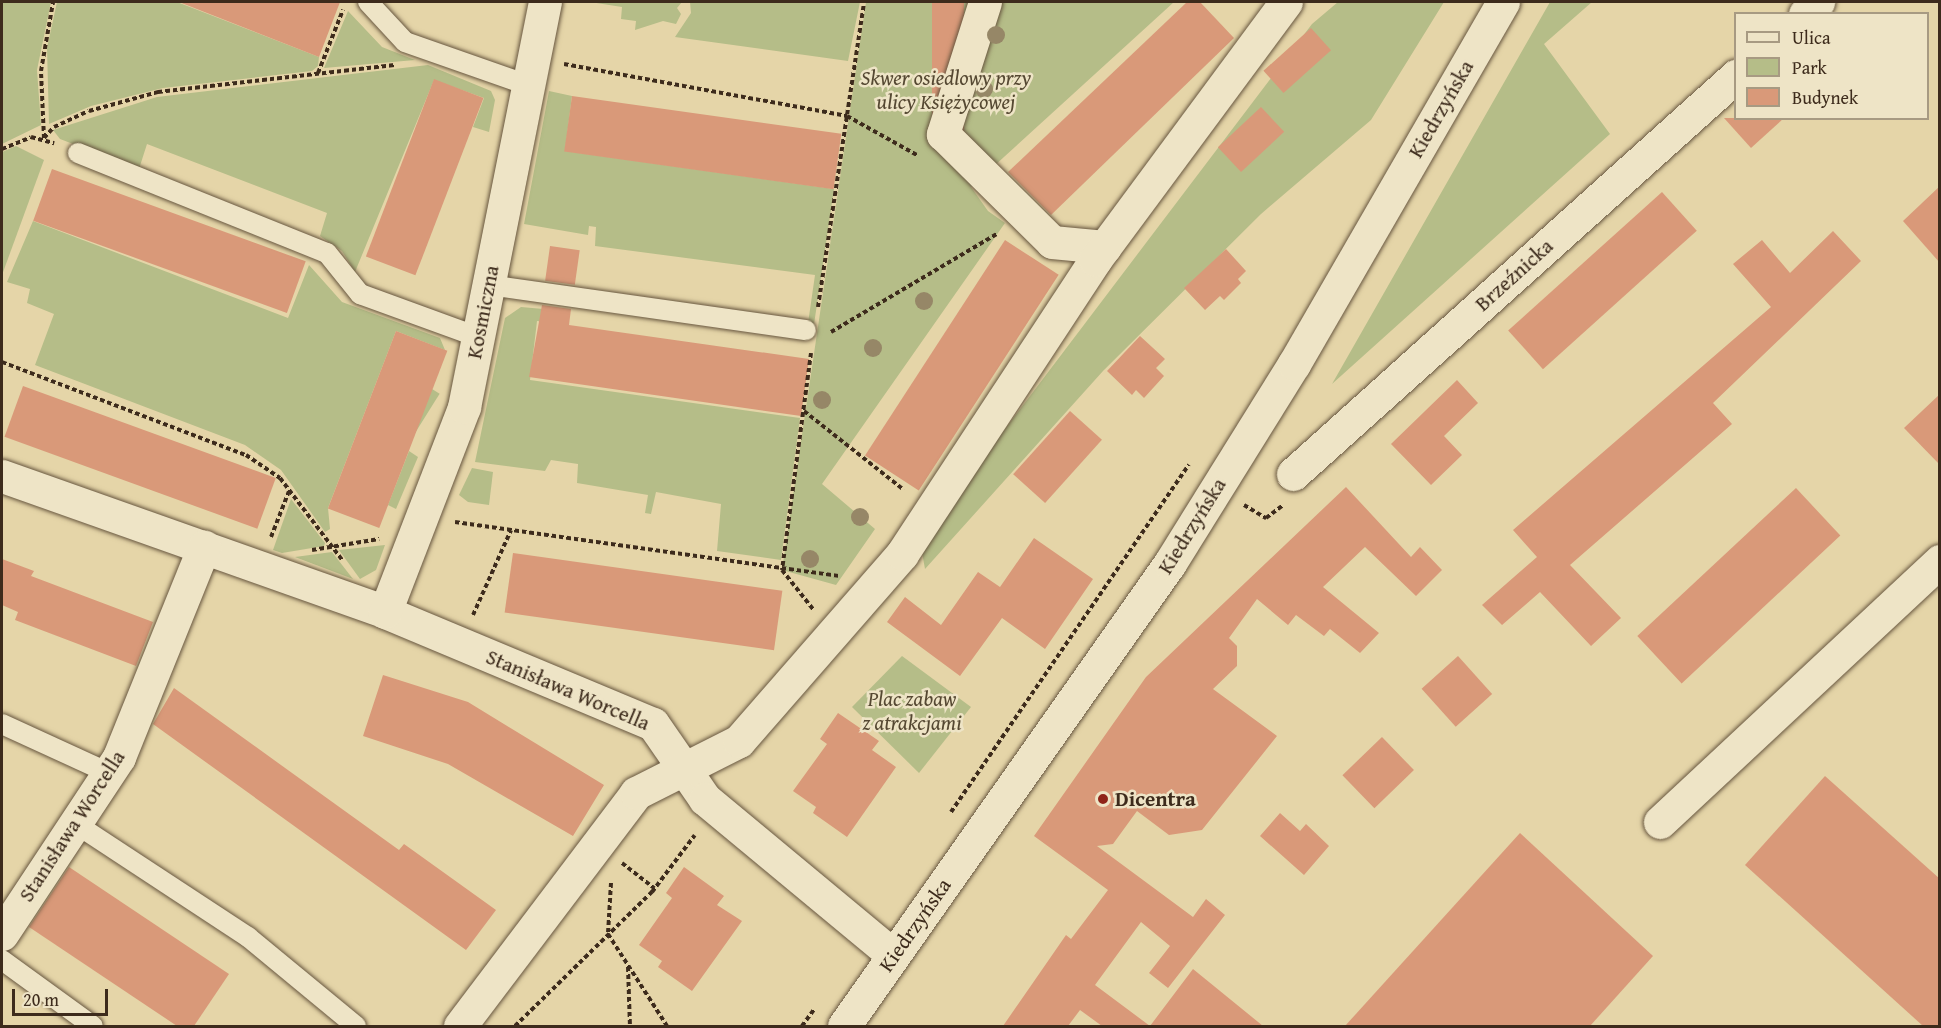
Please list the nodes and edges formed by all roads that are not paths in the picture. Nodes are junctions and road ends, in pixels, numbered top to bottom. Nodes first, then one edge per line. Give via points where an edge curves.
1 (368, 2) edge
2 (545, 2) edge
3 (985, 2) edge
4 (1286, 2) edge
5 (1503, 2) edge
6 (1734, 78) edge
7 (528, 85) junction
8 (78, 153) road end
9 (1105, 247) junction
10 (489, 285) junction
11 (814, 334) road end
12 (478, 337) junction
13 (1293, 474) dead end
14 (2, 476) edge
15 (204, 548) junction
16 (1940, 561) edge
17 (385, 612) junction
18 (2, 724) edge
19 (684, 767) junction
20 (109, 773) junction
21 (1660, 822) dead end
22 (76, 824) junction
23 (2, 934) edge
24 (893, 955) junction
25 (2, 960) edge
26 (93, 1026) edge
27 (356, 1026) edge
28 (460, 1026) edge
29 (844, 1026) edge

1 - 7 lane via 405,42
2 - 7 street, Kosmiczna
3 - 9 street via 943,134 1052,242
4 - 9 street
5 - 24 street, Kiedrzyńska via 1294,364 1170,564
6 - 13 street, Brzeźnicka
7 - 10 street, Kosmiczna
8 - 12 lane via 327,253 360,294
9 - 19 street via 1001,397 902,554 739,741
10 - 11 lane
10 - 12 street, Kosmiczna
12 - 17 street, Kosmiczna via 464,407
14 - 15 street, Stanisława Worcella
15 - 17 street, Stanisława Worcella
15 - 20 street, Stanisława Worcella
16 - 21 street
17 - 19 street, Stanisława Worcella via 653,724
18 - 20 lane
19 - 24 street, Stanisława Worcella via 716,808
19 - 28 street via 636,793
20 - 22 street, Stanisława Worcella
22 - 23 street, Stanisława Worcella
22 - 27 lane via 248,938
24 - 29 street, Kiedrzyńska
25 - 26 lane

